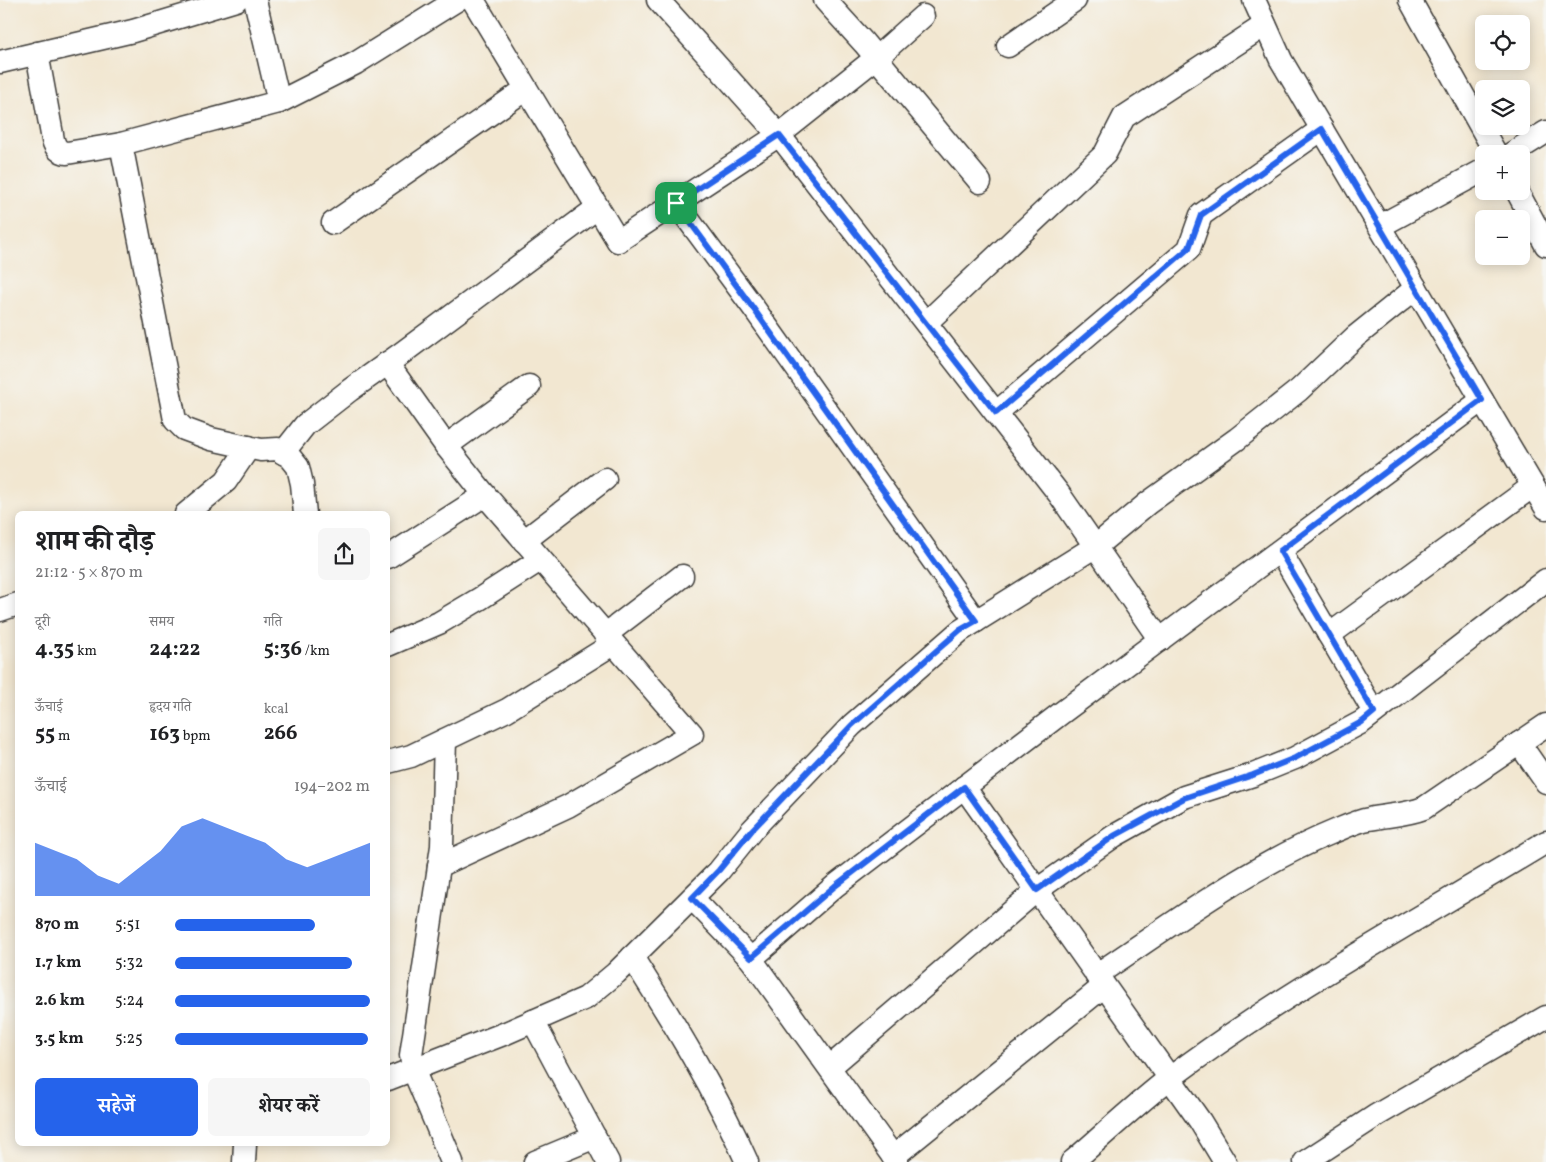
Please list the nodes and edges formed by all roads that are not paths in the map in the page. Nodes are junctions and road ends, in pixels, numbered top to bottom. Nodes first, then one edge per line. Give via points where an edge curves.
1 (236, 0) edge
2 (255, 0) edge
3 (457, 0) edge
4 (473, 0) edge
5 (658, 0) edge
6 (825, 0) edge
7 (1075, 0) edge
8 (1254, 0) edge
9 (1410, 0) edge
10 (922, 16) dead end
11 (1265, 25) junction
12 (1008, 46) dead end
13 (37, 53) junction
14 (876, 58) junction
15 (0, 62) edge
16 (526, 90) junction
17 (279, 102) junction
18 (1322, 129) junction
19 (1546, 132) edge
20 (779, 135) junction
21 (121, 144) junction
22 (1491, 145) edge
23 (1525, 145) edge
24 (1475, 175) edge
25 (980, 182) dead end
26 (1521, 200) edge
27 (676, 203) junction
28 (597, 208) junction
29 (333, 223) dead end
30 (1380, 226) junction
31 (1546, 245) edge
32 (1416, 288) junction
33 (926, 323) junction
34 (387, 363) junction
35 (529, 386) dead end
36 (1482, 400) junction
37 (996, 413) junction
38 (446, 446) junction
39 (250, 448) junction
40 (284, 453) junction
41 (606, 479) dead end
42 (1533, 486) junction
43 (485, 494) junction
44 (1546, 508) edge
45 (190, 511) edge
46 (305, 511) edge
47 (524, 541) junction
48 (1096, 546) junction
49 (1280, 551) junction
50 (390, 556) edge
51 (540, 560) junction
52 (682, 576) dead end
53 (1546, 580) edge
54 (15, 605) edge
55 (0, 610) edge
56 (976, 621) junction
57 (1329, 635) junction
58 (609, 640) junction
59 (1160, 640) junction
60 (390, 644) edge
61 (1374, 712) junction
62 (1546, 725) edge
63 (445, 740) junction
64 (1520, 743) junction
65 (390, 761) edge
66 (1546, 782) edge
67 (964, 787) junction
68 (1546, 842) edge
69 (439, 866) junction
70 (1037, 890) junction
71 (692, 898) junction
72 (632, 957) junction
73 (751, 958) junction
74 (1100, 980) junction
75 (1546, 1016) edge
76 (533, 1021) junction
77 (830, 1067) junction
78 (414, 1070) junction
79 (390, 1078) edge
80 (1170, 1079) junction
81 (595, 1137) junction
82 (246, 1146) edge
83 (895, 1160) edge
84 (244, 1162) edge
85 (452, 1162) edge
86 (535, 1162) edge
87 (608, 1162) edge
88 (747, 1162) edge
89 (1072, 1162) edge
90 (1225, 1162) edge
91 (1305, 1162) edge

1 - 13 street via 133,31
2 - 17 street
3 - 17 street via 356,63
4 - 16 street
5 - 20 street
6 - 14 street
7 - 12 street
8 - 11 street
9 - 22 street
10 - 14 street
11 - 18 street
11 - 33 street via 1124,117 1105,154
13 - 15 street
13 - 21 street via 57,149 67,153
14 - 20 street
14 - 25 street
16 - 28 street
16 - 29 street
17 - 21 street
18 - 30 street
18 - 37 street via 1201,215 1189,248
19 - 23 street
20 - 27 street
20 - 33 street
21 - 39 street via 175,420 184,430
24 - 30 street
26 - 31 street
27 - 28 street via 618,241
27 - 56 street
28 - 34 street
30 - 32 street
32 - 36 street
32 - 48 street via 1299,390
33 - 37 street
34 - 38 street
34 - 40 street via 305,425
35 - 38 street
36 - 42 street
36 - 49 street
37 - 48 street
38 - 43 street
39 - 40 street via 278,449
39 - 45 street via 226,481
40 - 46 street via 298,467
41 - 47 street
42 - 44 street
42 - 57 street
43 - 47 street
43 - 50 street
47 - 51 street
48 - 56 street
48 - 59 street
49 - 57 street
49 - 59 street
51 - 58 street
51 - 60 street via 439,622
52 - 58 street
53 - 61 street
54 - 55 street
56 - 71 street via 960,630 852,725
57 - 61 street
58 - 63 street via 507,710
58 - 69 street via 692,734 568,806
59 - 67 street
61 - 70 street via 1362,722 1295,758 1184,798 1114,836
62 - 64 street
63 - 65 street via 411,756
63 - 69 street
64 - 66 street
64 - 74 street via 1424,808 1355,823 1271,862 1234,884
67 - 70 street
67 - 73 street via 835,886
68 - 80 street via 1345,960
69 - 78 street via 411,1055
70 - 74 street
70 - 77 street
71 - 72 street
71 - 73 street
72 - 76 street via 586,998
72 - 88 street via 705,1079
73 - 77 street
74 - 80 street
74 - 83 street
75 - 91 street via 1377,1115
76 - 78 street
76 - 81 street
77 - 83 street
78 - 79 street
78 - 85 street
80 - 89 street
80 - 90 street
81 - 86 street
81 - 87 street
82 - 84 street

